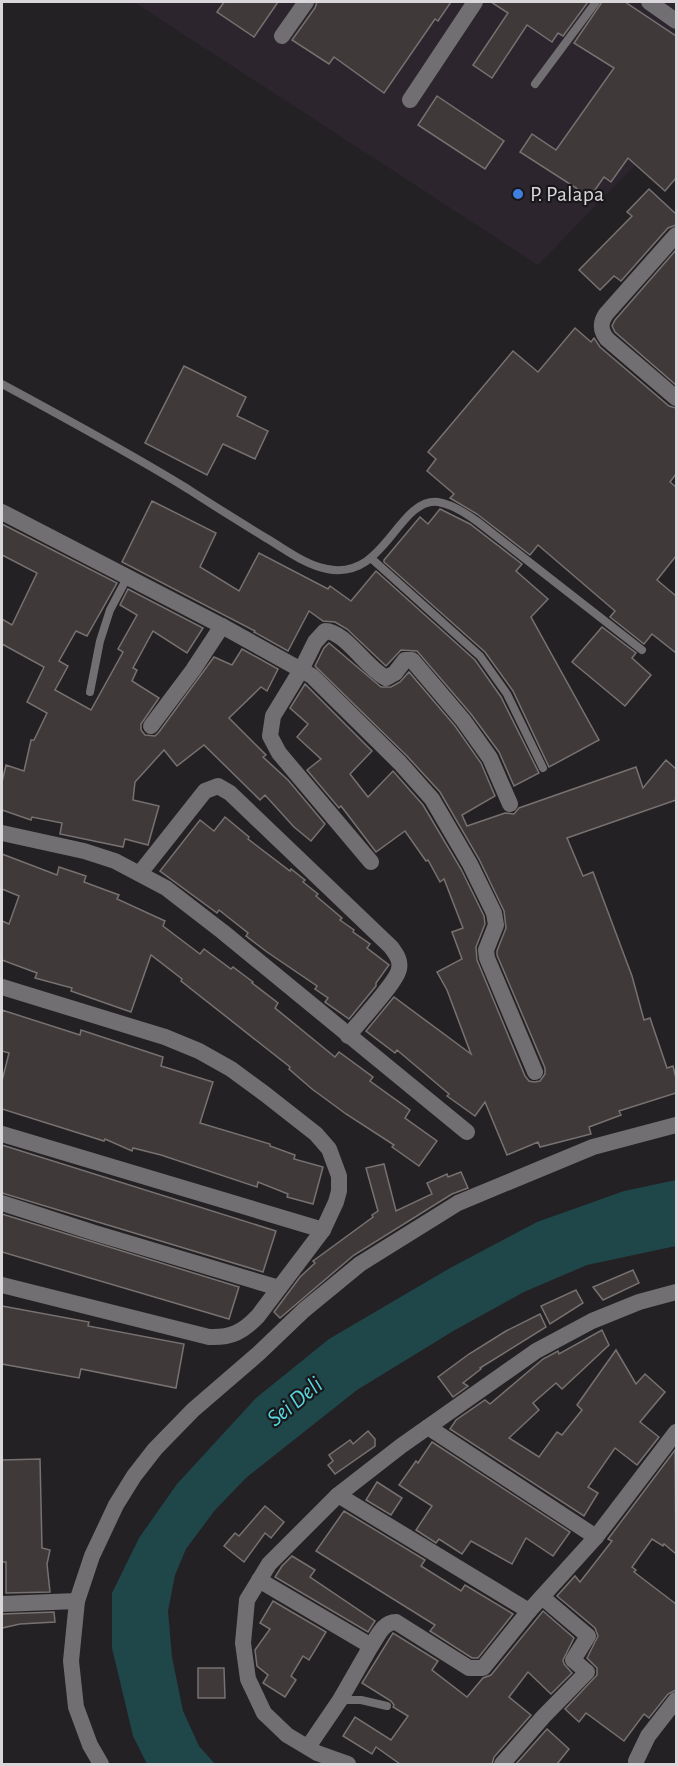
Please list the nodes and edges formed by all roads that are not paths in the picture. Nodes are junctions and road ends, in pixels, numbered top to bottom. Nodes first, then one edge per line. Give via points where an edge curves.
1 (306, 2) edge
2 (475, 2) edge
3 (596, 2) edge
4 (649, 2) edge
5 (676, 21) edge
6 (282, 36) dead end
7 (535, 84) dead end
8 (410, 100) dead end
9 (676, 235) edge
10 (2, 384) edge
11 (676, 398) edge
12 (2, 512) edge
13 (372, 559) junction
14 (127, 578) junction
15 (222, 626) junction
16 (642, 650) dead end
17 (302, 670) junction
18 (90, 692) dead end
19 (151, 726) dead end
20 (543, 768) dead end
21 (510, 804) dead end
22 (2, 833) edge
23 (371, 862) dead end
24 (140, 873) junction
25 (2, 987) edge
26 (348, 1036) junction
27 (536, 1072) dead end
28 (676, 1125) edge
29 (466, 1132) dead end
30 (2, 1134) edge
31 (2, 1203) edge
32 (323, 1230) junction
33 (2, 1284) edge
34 (279, 1288) junction
35 (676, 1292) edge
36 (428, 1427) junction
37 (676, 1432) edge
38 (338, 1496) junction
39 (596, 1537) junction
40 (259, 1580) junction
41 (542, 1597) junction
42 (77, 1601) junction
43 (2, 1604) edge
44 (529, 1611) junction
45 (371, 1646) junction
46 (340, 1700) junction
47 (676, 1700) edge
48 (387, 1706) dead end
49 (308, 1747) junction
50 (636, 1761) dead end
51 (101, 1764) edge
52 (348, 1764) edge
53 (502, 1764) edge

1 - 6 street
2 - 8 street
3 - 7 lane
4 - 5 street
9 - 11 street via 601,323 603,334
10 - 13 lane via 153,467 312,564 344,569
12 - 14 street
13 - 16 lane via 407,517 423,505 440,502 478,522
13 - 20 lane via 480,656 507,694
14 - 15 street
14 - 18 lane via 106,620
15 - 17 street
15 - 19 street
17 - 21 street via 315,642 325,631 337,633 386,678 405,660 412,660 490,758
17 - 23 street via 273,716 270,736 279,753
17 - 27 street via 358,721 432,799 470,864 494,913 496,925 486,950 487,958
22 - 24 street via 84,852
24 - 26 street via 223,932
24 - 26 street via 205,791 218,786 230,793 391,947 399,960 394,979
25 - 32 street via 199,1050 265,1094 316,1134 336,1164 339,1191
26 - 29 street
28 - 42 street via 593,1148 458,1203 333,1284 192,1410 155,1449 116,1505 92,1556
30 - 32 street
31 - 34 street
32 - 34 street
33 - 34 street via 209,1337 230,1336 248,1327
35 - 36 street via 592,1321 536,1351
36 - 38 street
36 - 39 street
37 - 39 street
38 - 40 street via 269,1564
38 - 44 street
39 - 41 street
40 - 45 street
40 - 49 street via 247,1600 243,1643 248,1679 264,1713 287,1736
41 - 44 street
41 - 53 street via 588,1636 573,1660 587,1672
42 - 43 street
42 - 51 street via 71,1661 76,1707
44 - 45 street via 483,1668 469,1668 396,1622 389,1622
45 - 46 street
46 - 48 lane
46 - 49 street
47 - 50 street via 648,1736
49 - 52 street

